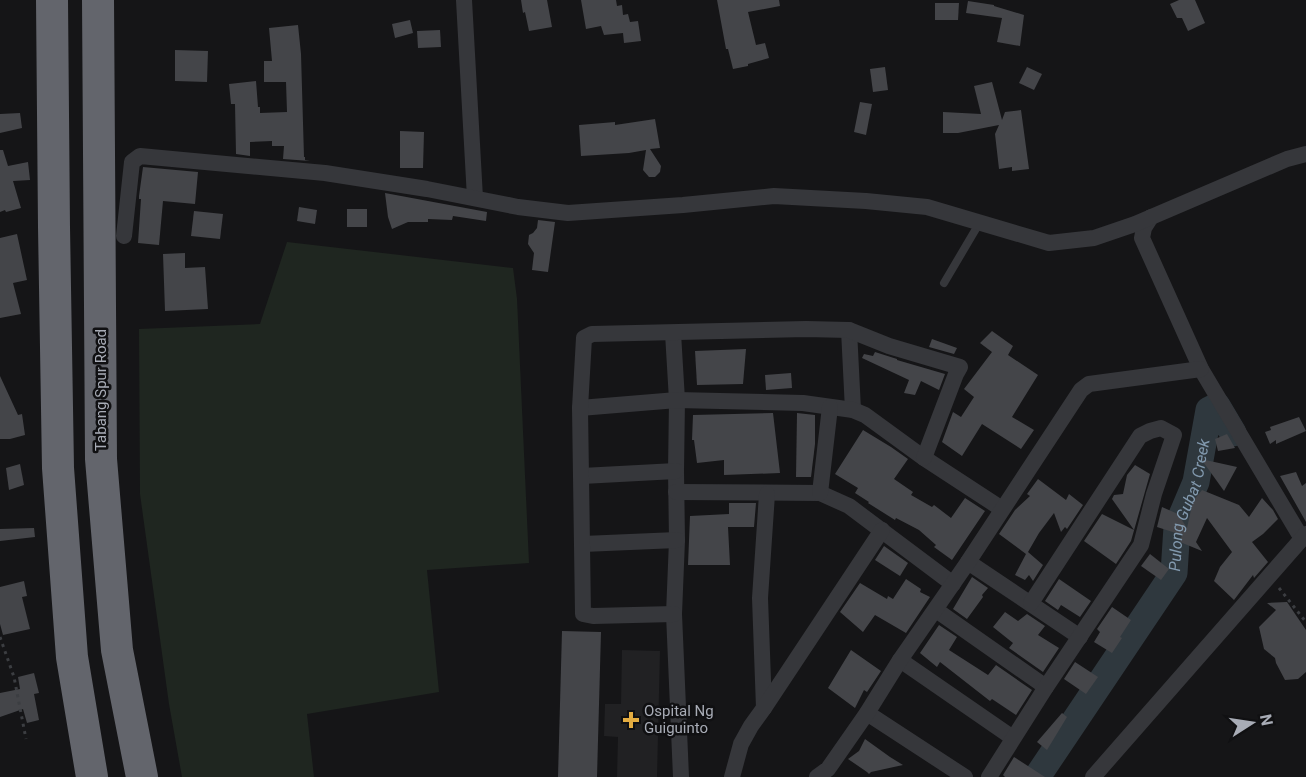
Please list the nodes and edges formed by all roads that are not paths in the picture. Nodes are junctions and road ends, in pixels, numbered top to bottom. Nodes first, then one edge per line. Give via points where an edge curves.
1 (52, 0) edge
2 (98, 0) edge
3 (464, 0) edge
4 (1306, 154) edge
5 (475, 198) junction
6 (1151, 217) junction
7 (980, 222) junction
8 (124, 236) dead end
9 (944, 283) dead end
10 (849, 330) junction
11 (673, 333) junction
12 (1201, 369) junction
13 (677, 400) junction
14 (830, 407) junction
15 (580, 408) junction
16 (853, 410) junction
17 (924, 458) junction
18 (676, 471) junction
19 (582, 476) junction
20 (676, 492) junction
21 (766, 494) junction
22 (820, 494) junction
23 (1002, 509) junction
24 (882, 530) junction
25 (1304, 537) edge
26 (677, 540) junction
27 (583, 544) junction
28 (968, 562) junction
29 (953, 584) junction
30 (1031, 603) junction
31 (936, 610) junction
32 (674, 614) junction
33 (1080, 637) junction
34 (900, 660) junction
35 (1046, 687) junction
36 (764, 708) junction
37 (867, 713) junction
38 (1013, 738) junction
39 (828, 774) edge
40 (92, 777) edge
41 (142, 777) edge
42 (681, 777) edge
43 (732, 777) edge
44 (965, 777) edge
45 (989, 777) edge
46 (1093, 777) edge

1 - 40 highway via 58,468 72,657
2 - 41 highway, Tabang Spur Road via 101,459 117,650
3 - 5 street
4 - 6 street
5 - 7 street via 568,213 774,196 927,207
5 - 8 street via 325,173 140,156 132,162
6 - 7 street via 1094,238 1049,243
6 - 12 street via 1142,238
7 - 9 lane
10 - 11 street
10 - 16 street
10 - 17 street via 960,367
11 - 13 street
11 - 15 street via 592,334 584,338
12 - 23 street via 1089,384 1081,390
12 - 25 street
13 - 14 street
13 - 15 street
13 - 18 street
14 - 16 street
14 - 22 street
15 - 19 street
16 - 17 street
17 - 23 street
18 - 19 street
18 - 20 street
19 - 27 street
20 - 21 street
20 - 26 street
21 - 22 street
21 - 36 street via 760,598
22 - 24 street via 849,506
23 - 28 street
24 - 29 street
24 - 36 street
25 - 46 street
26 - 27 street
26 - 32 street
27 - 32 street via 583,614
28 - 29 street
28 - 30 street
29 - 31 street
30 - 33 street
30 - 33 street via 1140,436 1161,428 1174,435 1141,545
31 - 34 street
31 - 35 street
32 - 42 street
33 - 35 street
34 - 37 street
34 - 38 street
35 - 38 street
36 - 43 street via 741,744
37 - 39 street
37 - 44 street
38 - 45 street

